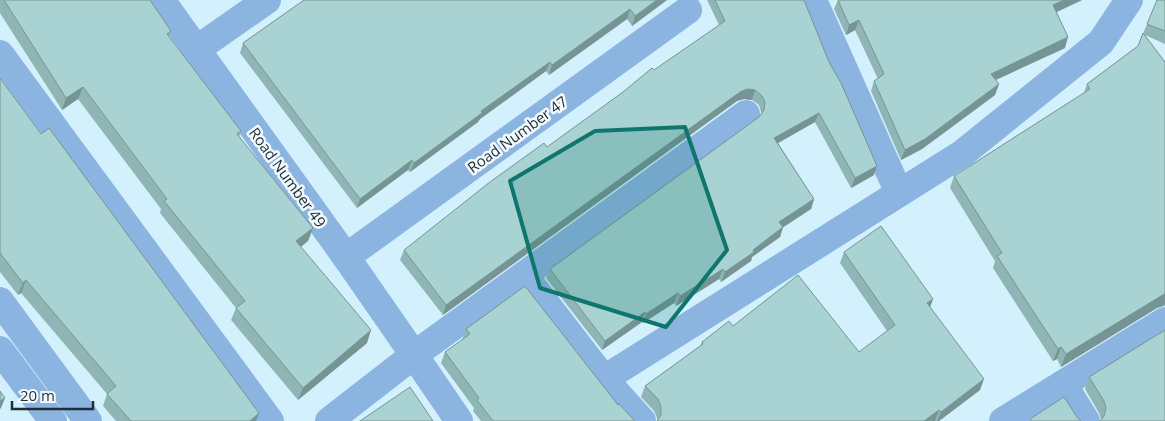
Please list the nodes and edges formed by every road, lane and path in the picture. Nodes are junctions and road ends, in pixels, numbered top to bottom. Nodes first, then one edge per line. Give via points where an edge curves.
1 (161, 0) edge
2 (267, 0) edge
3 (813, 0) edge
4 (1129, 0) edge
5 (688, 10) dead end
6 (197, 49) junction
7 (0, 54) edge
8 (746, 114) dead end
9 (899, 193) junction
10 (346, 257) junction
11 (524, 275) junction
12 (0, 301) edge
13 (1165, 321) edge
14 (0, 350) edge
15 (414, 355) junction
16 (604, 379) junction
17 (1063, 384) junction
18 (71, 398) junction
19 (48, 419) edge
20 (88, 421) edge
21 (270, 421) edge
22 (329, 421) edge
23 (459, 421) edge
24 (642, 421) edge
25 (1003, 421) edge
26 (1086, 421) edge

1 - 6 street, Road Number 49
2 - 6 street
3 - 9 street
4 - 9 street via 1101,42 963,153
5 - 10 street, Road Number 47
6 - 10 street, Road Number 49
7 - 21 street
8 - 11 street
9 - 16 street
10 - 15 street, Road Number 49
11 - 15 street
11 - 16 street
12 - 18 street
13 - 17 street
14 - 19 street
15 - 22 street
15 - 23 street, Road Number 49
16 - 24 street
17 - 25 street
17 - 26 street
18 - 19 street
18 - 20 street

